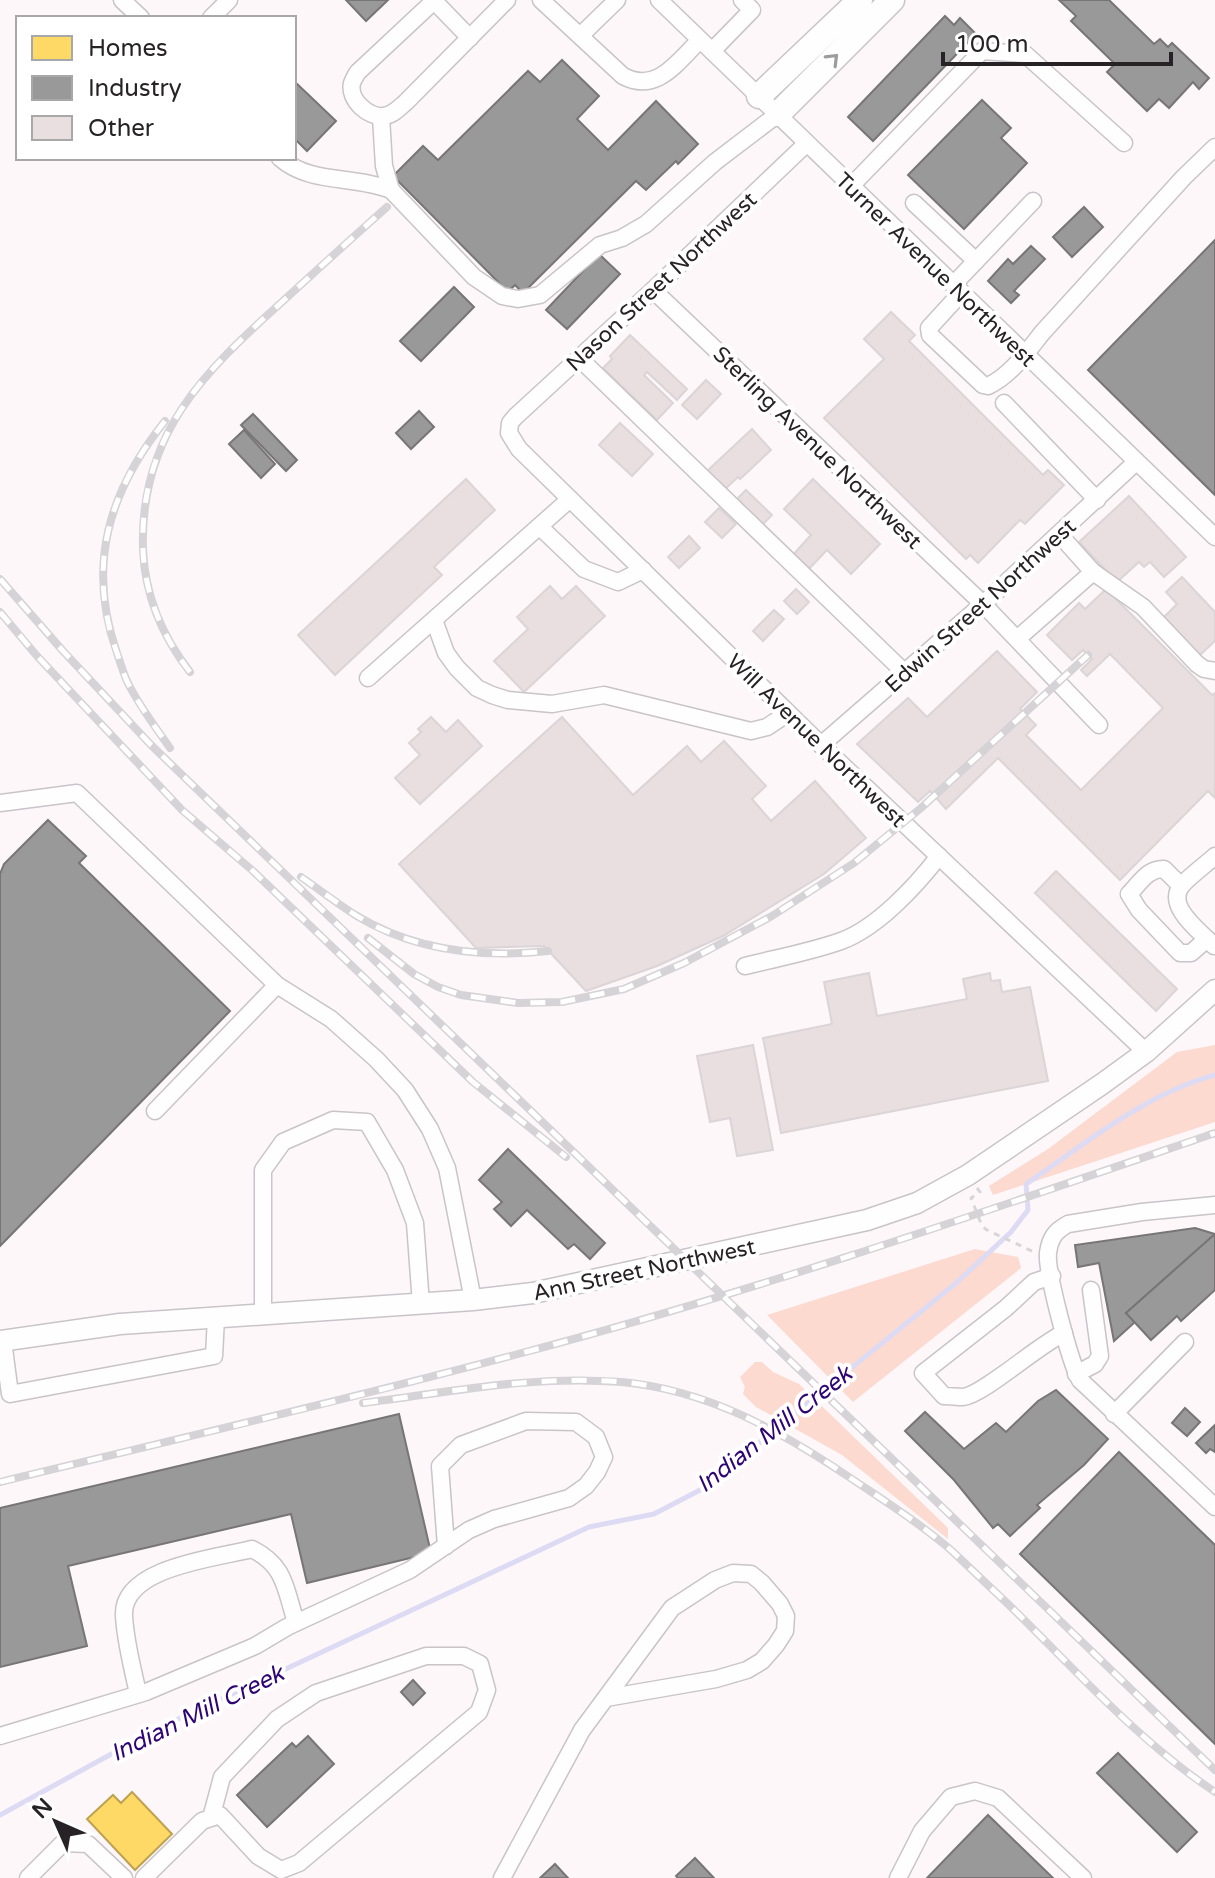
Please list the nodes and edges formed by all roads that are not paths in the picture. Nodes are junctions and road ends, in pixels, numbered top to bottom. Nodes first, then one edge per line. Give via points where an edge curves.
1 (122, 0) edge
2 (229, 0) edge
3 (435, 0) edge
4 (507, 0) edge
5 (541, 0) edge
6 (617, 0) edge
7 (659, 0) edge
8 (742, 0) edge
9 (860, 0) edge
10 (892, 0) edge
11 (139, 16) edge
12 (213, 16) edge
13 (580, 36) junction
14 (470, 38) junction
15 (706, 45) junction
16 (759, 96) junction
17 (778, 114) junction
18 (381, 117) junction
19 (1124, 143) dead end
20 (806, 144) junction
21 (1215, 147) edge
22 (283, 160) edge
23 (851, 186) junction
24 (391, 190) junction
25 (1033, 201) dead end
26 (914, 203) dead end
27 (976, 261) junction
28 (957, 289) junction
29 (653, 290) junction
30 (1025, 354) junction
31 (579, 358) junction
32 (1004, 403) dead end
33 (515, 417) joint
34 (1136, 462) junction
35 (570, 499) junction
36 (1097, 500) junction
37 (540, 527) junction
38 (1059, 534) junction
39 (1215, 537) edge
40 (643, 570) junction
41 (1093, 572) junction
42 (983, 604) junction
43 (434, 620) junction
44 (1017, 639) junction
45 (1215, 671) edge
46 (904, 672) junction
47 (368, 678) dead end
48 (788, 713) junction
49 (1099, 725) dead end
50 (821, 745) junction
51 (0, 803) edge
52 (939, 856) junction
53 (1215, 856) edge
54 (1181, 886) junction
55 (1211, 943) edge
56 (745, 966) dead end
57 (277, 985) junction
58 (1215, 990) edge
59 (1146, 1052) junction
60 (155, 1111) dead end
61 (1215, 1205) edge
62 (1052, 1276) junction
63 (1091, 1290) dead end
64 (473, 1300) junction
65 (421, 1304) junction
66 (263, 1315) junction
67 (216, 1318) junction
68 (1064, 1333) junction
69 (2, 1341) edge
70 (1185, 1342) dead end
71 (1076, 1374) junction
72 (5, 1396) edge
73 (1114, 1414) junction
74 (1215, 1507) edge
75 (446, 1546) junction
76 (296, 1622) junction
77 (138, 1694) junction
78 (606, 1698) junction
79 (0, 1736) edge
80 (211, 1818) junction
81 (28, 1878) edge
82 (124, 1878) edge
83 (144, 1878) edge
84 (502, 1878) edge
85 (898, 1878) edge
86 (1083, 1878) edge

1 - 11 street
2 - 12 street
3 - 14 street
3 - 18 street via 352,83 359,105
4 - 14 street
5 - 13 street
6 - 13 street
7 - 15 street, Turner Avenue Northwest
8 - 15 street via 752,10
9 - 16 highway
17 -> 10 highway
13 - 15 street via 634,82 660,78
14 - 18 street via 406,102
15 - 16 street, Turner Avenue Northwest
16 - 17 street, Turner Avenue Northwest
17 - 20 street, Turner Avenue Northwest
17 - 24 street via 646,224 600,245 540,295 518,299 488,289
18 - 24 street
19 - 23 street via 1025,54 982,51
20 - 23 street, Turner Avenue Northwest
20 - 29 street, Nason Street Northwest
21 - 30 street
22 - 24 street via 302,172
23 - 28 street, Turner Avenue Northwest
25 - 27 street
26 - 27 street
27 - 28 street
28 - 30 street, Turner Avenue Northwest
28 - 30 street via 931,324 930,335 983,385 996,382
29 - 31 street, Nason Street Northwest
29 - 42 street, Sterling Avenue Northwest
30 - 34 street, Turner Avenue Northwest
31 - 33 street, Nason Street Northwest
31 - 46 street
32 - 36 street
33 - 35 street, Will Avenue Northwest via 510,423 512,441
34 - 36 street, Edwin Street Northwest
34 - 39 street, Turner Avenue Northwest
35 - 37 street
35 - 40 street, Will Avenue Northwest
36 - 38 street, Edwin Street Northwest
37 - 40 street via 584,569 618,582
37 - 43 street
38 - 41 street
38 - 42 street, Edwin Street Northwest
40 - 48 street, Will Avenue Northwest
41 - 44 street
41 - 45 street via 1143,607 1197,664
42 - 44 street, Sterling Avenue Northwest
42 - 46 street, Edwin Street Northwest
43 - 47 street
43 - 48 street via 457,668 477,688 508,700 552,704 604,695 751,731
44 - 49 street, Sterling Avenue Northwest
46 - 50 street, Edwin Street Northwest
48 - 50 street, Will Avenue Northwest
50 - 52 street, Will Avenue Northwest
51 - 57 street via 77,793
52 - 56 street via 880,918 844,940
52 - 59 street, Will Avenue Northwest
53 - 54 street
54 - 55 street via 1179,910
54 - 55 street via 1158,869 1129,894 1180,953
57 - 60 street
57 - 64 street via 331,1019 376,1059 422,1116 447,1168
58 - 59 main road, Ann Street Northwest
59 - 64 main road, Ann Street Northwest via 968,1175 917,1203 867,1220 533,1293
61 - 62 street via 1068,1224 1052,1237
62 - 68 street
62 - 68 street via 1034,1282 923,1373 944,1396 966,1397
63 - 71 street via 1100,1356
64 - 65 main road, Ann Street Northwest
65 - 66 main road, Ann Street Northwest
65 - 66 street via 415,1223 395,1170 367,1122 333,1120 283,1142 263,1170
66 - 67 main road, Ann Street Northwest
67 - 69 main road, Ann Street Northwest via 120,1324
67 - 72 street via 214,1356
68 - 71 street
69 - 72 street
70 - 73 street
71 - 73 street
73 - 74 street
75 - 75 street via 494,1519 569,1498 586,1486 604,1457 596,1437 576,1422 526,1421 461,1445 440,1466
75 - 76 street via 410,1570
76 - 77 street via 255,1646
76 - 77 street via 279,1569 252,1549 155,1573 126,1598
77 - 79 street
78 - 78 street via 672,1608 715,1580 751,1574 786,1616 776,1645 747,1670
78 - 84 street via 564,1759
80 - 80 street via 220,1815 258,1856 281,1870 299,1863 479,1712 487,1690 480,1664 464,1656 426,1656 316,1693 277,1719 222,1777
80 - 83 street
81 - 82 street via 63,1843 88,1844
85 - 86 street via 922,1831 951,1797 975,1791 998,1798

